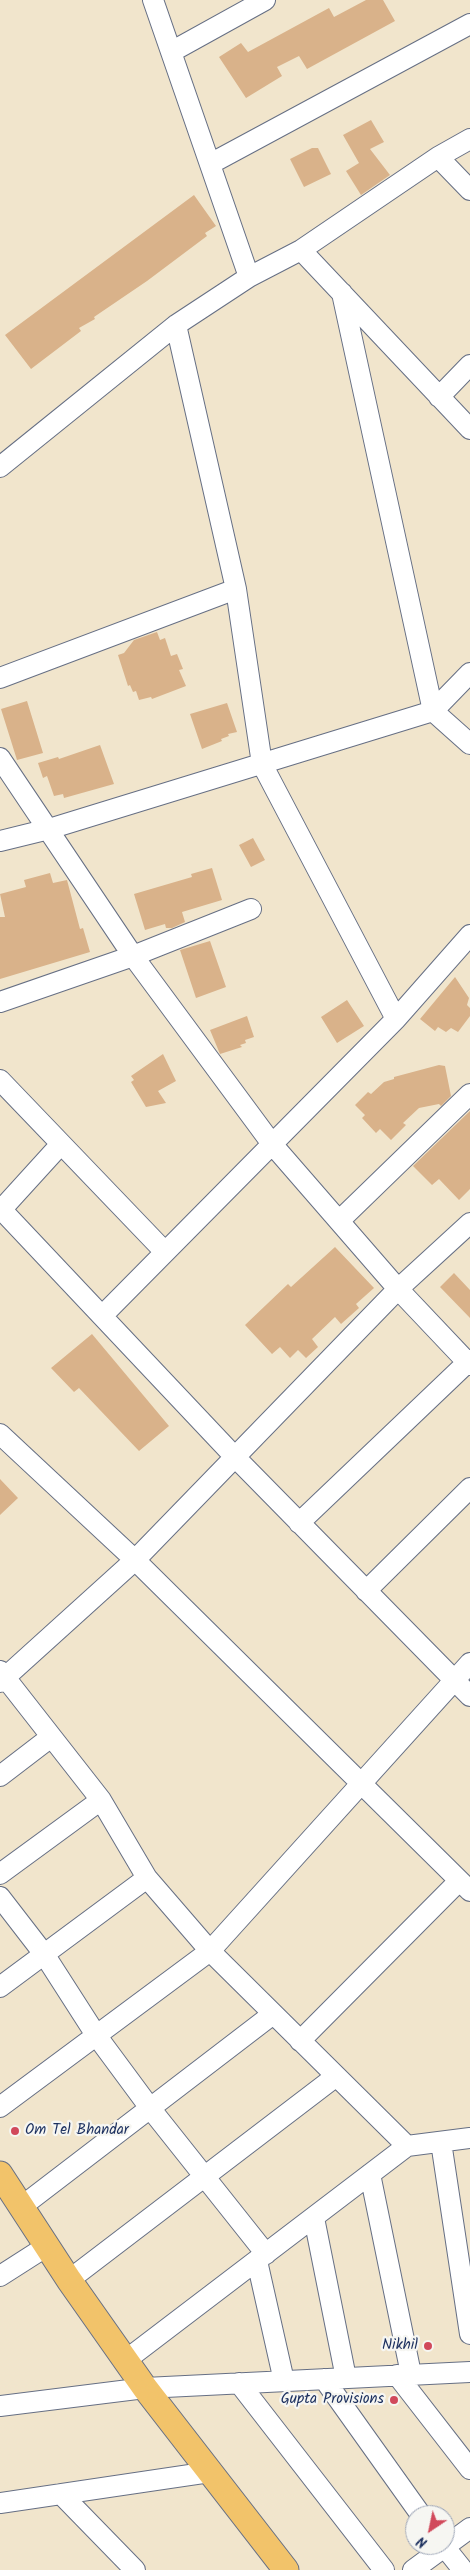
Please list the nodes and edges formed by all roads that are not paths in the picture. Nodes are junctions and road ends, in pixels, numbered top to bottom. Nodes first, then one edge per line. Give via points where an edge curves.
1 (152, 0) edge
2 (266, 0) edge
3 (470, 24) edge
4 (171, 52) junction
5 (470, 139) edge
6 (438, 157) junction
7 (210, 164) junction
8 (470, 190) edge
9 (301, 250) junction
10 (249, 277) junction
11 (342, 293) junction
12 (176, 325) junction
13 (470, 365) edge
14 (439, 396) junction
15 (470, 429) edge
16 (0, 467) edge
17 (236, 589) junction
18 (470, 673) edge
19 (0, 678) edge
20 (433, 711) junction
21 (470, 744) edge
22 (0, 758) edge
23 (262, 764) junction
24 (49, 829) junction
25 (0, 841) edge
26 (251, 909) dead end
27 (470, 935) edge
28 (133, 956) junction
29 (0, 1002) edge
30 (396, 1019) junction
31 (0, 1080) edge
32 (470, 1094) edge
33 (61, 1144) junction
34 (272, 1144) junction
35 (1, 1209) edge
36 (339, 1221) junction
37 (470, 1223) edge
38 (165, 1252) junction
39 (398, 1289) junction
40 (102, 1316) junction
41 (469, 1362) edge
42 (0, 1434) edge
43 (234, 1456) junction
44 (470, 1488) edge
45 (299, 1523) junction
46 (135, 1560) junction
47 (366, 1591) junction
48 (470, 1663) edge
49 (2, 1677) edge
50 (453, 1680) junction
51 (470, 1696) edge
52 (51, 1737) junction
53 (0, 1776) edge
54 (360, 1784) junction
55 (101, 1800) junction
56 (0, 1874) edge
57 (147, 1878) junction
58 (465, 1886) edge
59 (0, 1897) edge
60 (210, 1951) junction
61 (44, 1954) junction
62 (0, 1987) edge
63 (273, 2014) junction
64 (96, 2035) junction
65 (300, 2041) junction
66 (336, 2077) junction
67 (0, 2107) edge
68 (150, 2108) junction
69 (470, 2138) edge
70 (442, 2142) junction
71 (407, 2146) junction
72 (0, 2174) edge
73 (370, 2174) junction
74 (203, 2178) junction
75 (21, 2207) junction
76 (314, 2218) junction
77 (47, 2246) junction
78 (262, 2257) junction
79 (0, 2276) edge
80 (69, 2280) junction
81 (470, 2334) edge
82 (126, 2360) junction
83 (470, 2372) edge
84 (404, 2375) junction
85 (346, 2378) junction
86 (324, 2379) junction
87 (284, 2381) junction
88 (239, 2383) junction
89 (145, 2388) junction
90 (0, 2406) edge
91 (470, 2470) edge
92 (210, 2472) junction
93 (61, 2494) junction
94 (0, 2503) edge
95 (414, 2505) edge
96 (470, 2528) edge
97 (455, 2538) edge
98 (432, 2555) edge
99 (450, 2555) edge
100 (135, 2570) edge
101 (286, 2570) edge
102 (384, 2570) edge
103 (413, 2570) edge
104 (462, 2570) edge

1 - 4 street
2 - 4 street
3 - 7 street
4 - 7 street
5 - 6 street
6 - 8 street
6 - 9 street
7 - 10 street
9 - 10 street
9 - 11 street
10 - 12 street
11 - 14 street
11 - 20 street
12 - 16 street
12 - 17 street
13 - 14 street
14 - 15 street
17 - 19 street
17 - 23 street
18 - 20 street
20 - 21 street
20 - 23 street
22 - 24 street
23 - 24 street
23 - 30 street
24 - 25 street
24 - 28 street
26 - 28 street
27 - 30 street
28 - 29 street
28 - 34 street
30 - 34 street
31 - 33 street
32 - 36 street
33 - 35 street
33 - 38 street
34 - 36 street
34 - 38 street
35 - 40 street
36 - 39 street
37 - 39 street
38 - 40 street
39 - 41 street
39 - 43 street
40 - 43 street
41 - 45 street
42 - 46 street
43 - 45 street
43 - 46 street
44 - 47 street
45 - 47 street
46 - 49 street
46 - 54 street
47 - 50 street
48 - 50 street
49 - 52 street
50 - 51 street
50 - 54 street
52 - 53 street
52 - 55 street
54 - 58 street
54 - 60 street
55 - 56 street
55 - 57 street
57 - 60 street
57 - 61 street
58 - 65 street
59 - 61 street
60 - 63 street
60 - 64 street
61 - 62 street
61 - 64 street
63 - 65 street
63 - 68 street
64 - 67 street
64 - 68 street
65 - 66 street
66 - 71 street
66 - 74 street
68 - 74 street
68 - 75 street
69 - 70 street
70 - 71 street
70 - 81 street
71 - 73 street
72 - 75 main road
73 - 76 street
73 - 84 street
74 - 78 street
74 - 80 street
75 - 77 main road
76 - 78 street
76 - 85 street
77 - 79 street
77 - 80 main road
78 - 82 street
78 - 87 street
80 - 82 main road
82 - 89 main road
83 - 84 street
84 - 85 street
84 - 91 street
85 - 86 street
86 - 87 street
86 - 95 street
87 - 88 street
88 - 89 street
88 - 102 street
89 - 90 street
89 - 92 main road
92 - 93 street
92 - 101 main road
93 - 94 street
93 - 100 street
96 - 97 street
98 - 103 street
99 - 104 street

